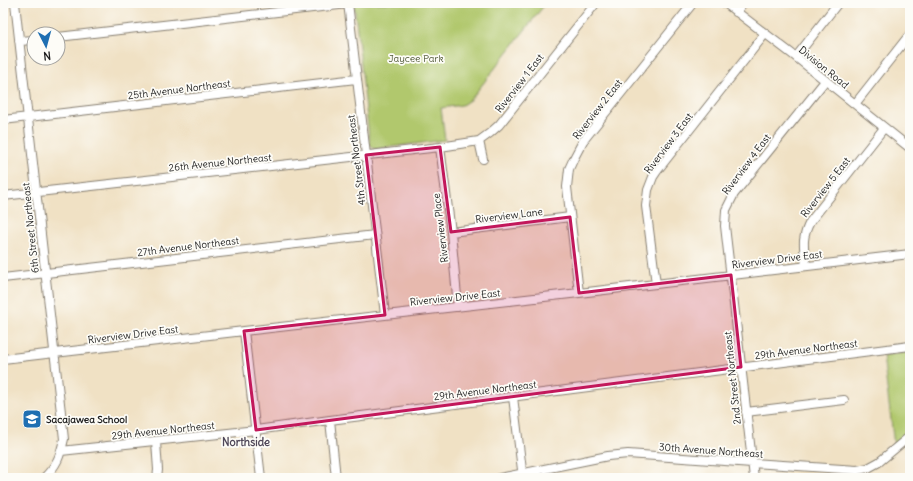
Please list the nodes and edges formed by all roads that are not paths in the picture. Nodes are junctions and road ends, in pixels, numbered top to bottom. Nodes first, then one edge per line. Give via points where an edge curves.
1 (15, 3) edge
2 (348, 3) edge
3 (596, 3) edge
4 (693, 3) edge
5 (725, 3) edge
6 (743, 3) edge
7 (838, 3) edge
8 (736, 12) junction
9 (765, 34) junction
10 (910, 34) edge
11 (66, 36) edge
12 (19, 41) junction
13 (26, 41) edge
14 (796, 57) junction
15 (356, 78) junction
16 (825, 81) junction
17 (855, 104) junction
18 (27, 117) junction
19 (3, 120) edge
20 (884, 128) junction
21 (479, 141) junction
22 (440, 147) junction
23 (910, 148) edge
24 (366, 155) junction
25 (483, 158) dead end
26 (36, 193) junction
27 (3, 196) edge
28 (570, 217) junction
29 (451, 232) junction
30 (375, 235) junction
31 (910, 254) edge
32 (806, 266) junction
33 (45, 273) junction
34 (731, 275) junction
35 (3, 278) edge
36 (656, 284) junction
37 (579, 293) junction
38 (458, 307) junction
39 (385, 315) junction
40 (244, 331) junction
41 (910, 346) edge
42 (54, 354) junction
43 (3, 359) edge
44 (741, 367) junction
45 (513, 397) junction
46 (844, 400) dead end
47 (746, 412) junction
48 (330, 420) junction
49 (256, 430) junction
50 (910, 436) edge
51 (156, 442) junction
52 (61, 451) junction
53 (752, 463) junction
54 (522, 476) edge
55 (44, 478) edge
56 (157, 478) edge
57 (261, 478) edge
58 (336, 478) edge
59 (500, 478) edge
60 (754, 478) edge

1 - 12 street, 6th Street Northeast
2 - 11 street
2 - 15 street, 4th Street Northeast
3 - 21 street, Riverview 1 East via 499,125
4 - 28 street, Riverview 2 East via 583,141 570,168 567,187
5 - 8 street, Division Road
6 - 8 street
7 - 14 street
8 - 9 street, Division Road
9 - 14 street, Division Road
9 - 36 street, Riverview 3 East via 657,171 648,190 646,206
10 - 17 street
12 - 13 street
12 - 18 street, 6th Street Northeast
14 - 16 street, Division Road
15 - 18 street, 25th Avenue Northeast
15 - 24 street, 4th Street Northeast
16 - 17 street, Division Road
16 - 34 street, Riverview 4 East via 734,194 726,210 725,226
17 - 20 street, Division Road
18 - 19 street, 25th Avenue Northeast
18 - 26 street, 6th Street Northeast
20 - 23 street, Division Road
20 - 32 street, Riverview 5 East via 810,222 804,241
21 - 22 street, Riverview 1 East
21 - 25 street
22 - 24 street, 26th Avenue Northeast
22 - 29 street, Riverview Place
24 - 26 street, 26th Avenue Northeast
24 - 30 street, 4th Street Northeast
26 - 27 street, 26th Avenue Northeast
26 - 33 street, 6th Street Northeast
28 - 29 street, Riverview Lane
28 - 37 street, Riverview 2 East
29 - 38 street, Riverview Place
30 - 33 street, 27th Avenue Northeast
30 - 39 street, 4th Street Northeast
31 - 32 street, Riverview Drive East
32 - 34 street, Riverview Drive East
33 - 35 street, 27th Avenue Northeast
33 - 42 street, 6th Street Northeast
34 - 36 street, Riverview Drive East
34 - 44 street, 2nd Street Northeast
36 - 37 street, Riverview Drive East
37 - 38 street, Riverview Drive East
38 - 39 street, Riverview Drive East
39 - 40 street, Riverview Drive East
40 - 42 street, Riverview Drive East
40 - 49 street
41 - 44 street, 29th Avenue Northeast
42 - 43 street, Riverview Drive East
42 - 52 street, 6th Street Northeast via 64,439
44 - 45 street, 29th Avenue Northeast
44 - 47 street, 2nd Street Northeast
45 - 48 street, 29th Avenue Northeast
45 - 54 street
46 - 47 street
47 - 53 street, 2nd Street Northeast
48 - 49 street, 29th Avenue Northeast
48 - 58 street
49 - 51 street, 29th Avenue Northeast
49 - 57 street
50 - 53 street, 30th Avenue Northeast via 879,462 857,470
51 - 52 street, 29th Avenue Northeast
51 - 56 street
52 - 55 street, 6th Street Northeast via 56,465
53 - 54 street, 30th Avenue Northeast via 628,454 608,456
53 - 60 street, 2nd Street Northeast
54 - 59 street, 30th Avenue Northeast

